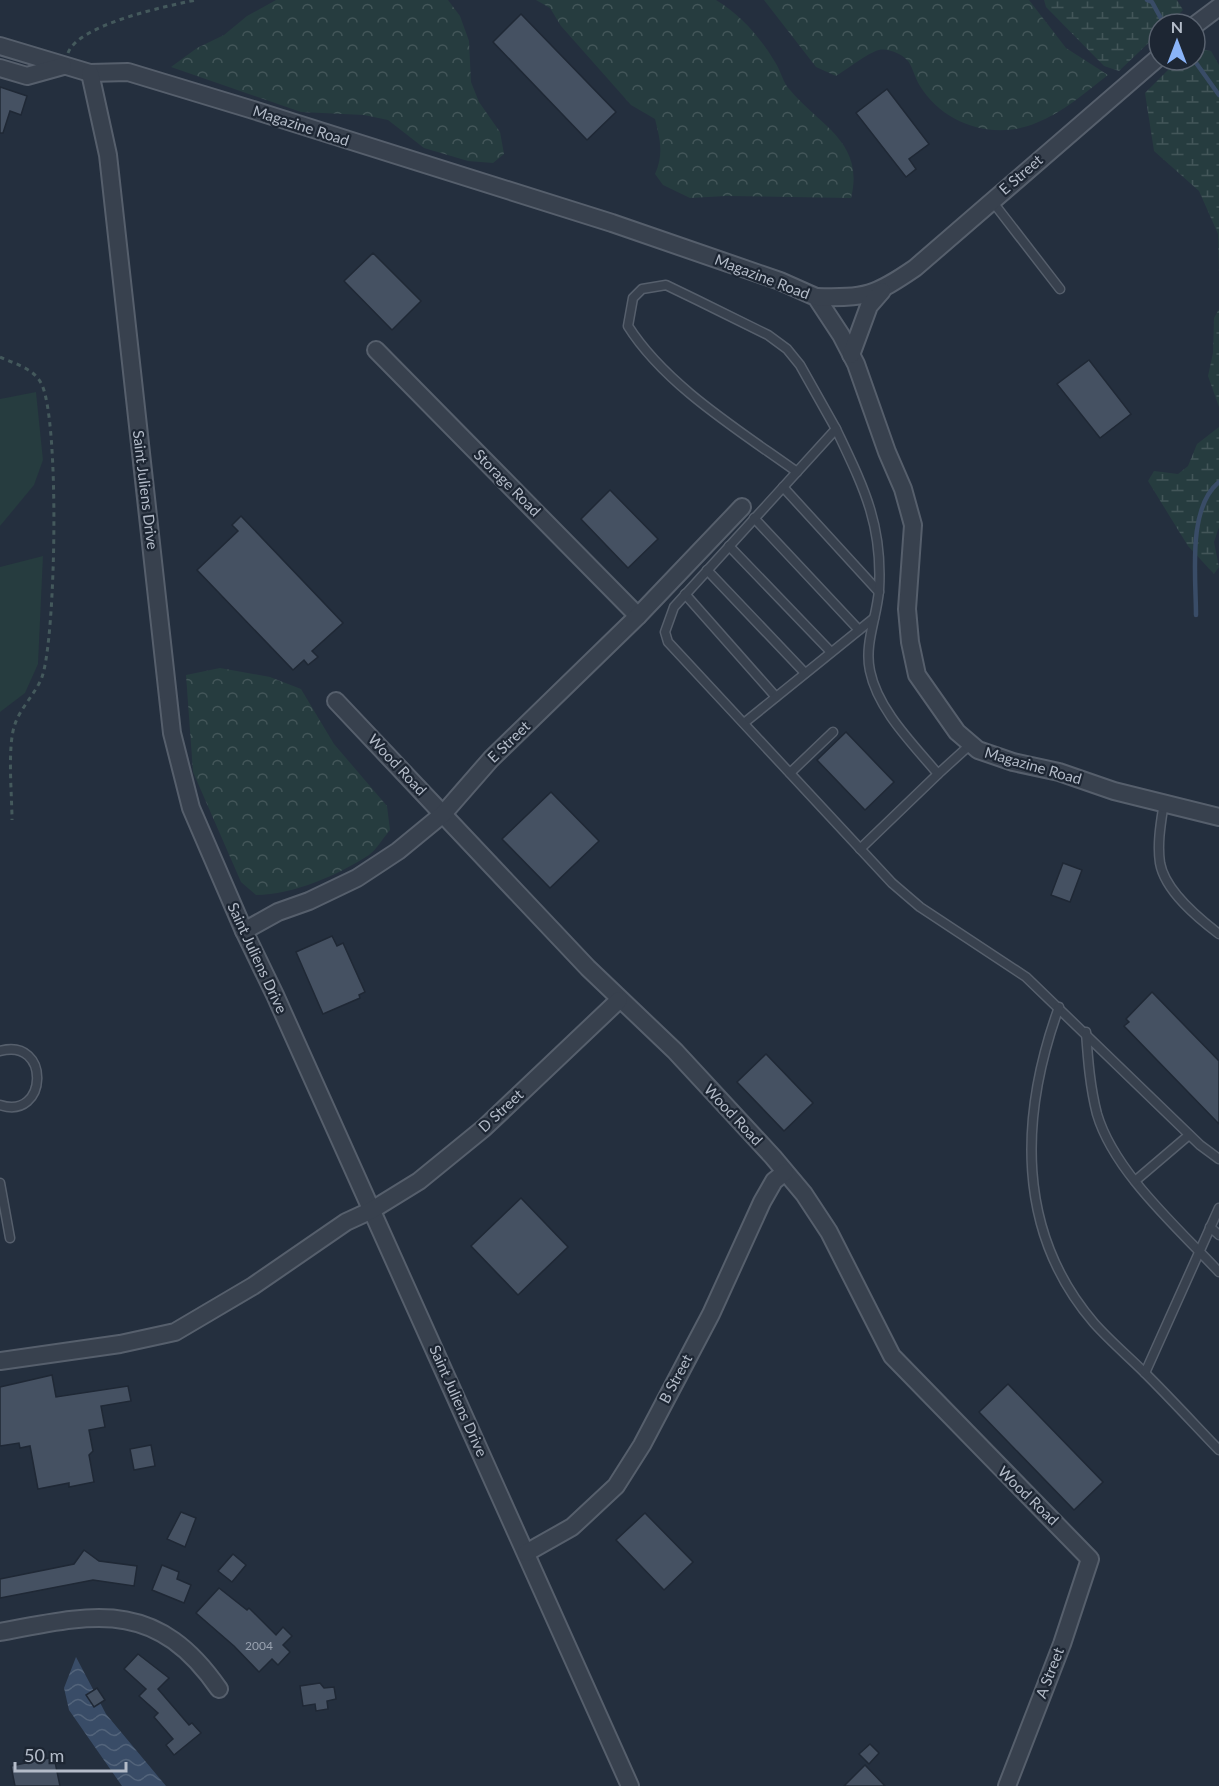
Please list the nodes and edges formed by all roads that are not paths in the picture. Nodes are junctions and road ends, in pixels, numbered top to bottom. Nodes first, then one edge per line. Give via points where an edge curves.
1 (0, 46) edge
2 (63, 66) junction
3 (1147, 67) edge
4 (0, 68) edge
5 (90, 73) junction
6 (992, 200) junction
7 (1060, 289) dead end
8 (882, 291) junction
9 (816, 297) junction
10 (376, 350) dead end
11 (851, 355) junction
12 (836, 429) junction
13 (796, 472) junction
14 (783, 487) junction
15 (748, 513) junction
16 (729, 546) junction
17 (707, 570) junction
18 (879, 592) junction
19 (685, 594) junction
20 (638, 616) junction
21 (874, 618) junction
22 (859, 630) junction
23 (831, 652) junction
24 (805, 673) junction
25 (776, 697) junction
26 (336, 701) dead end
27 (744, 723) junction
28 (833, 732) dead end
29 (971, 744) junction
30 (790, 773) junction
31 (938, 774) junction
32 (1164, 802) junction
33 (443, 814) junction
34 (1219, 817) edge
35 (860, 849) junction
36 (244, 931) junction
37 (1219, 934) edge
38 (620, 1000) junction
39 (1059, 1007) junction
40 (1086, 1032) junction
41 (0, 1051) edge
42 (0, 1105) edge
43 (1189, 1135) junction
44 (1219, 1160) edge
45 (785, 1172) junction
46 (1136, 1181) junction
47 (0, 1183) edge
48 (1219, 1208) edge
49 (372, 1210) junction
50 (1210, 1227) junction
51 (1219, 1235) edge
52 (10, 1238) dead end
53 (1200, 1251) junction
54 (1219, 1272) edge
55 (0, 1361) edge
56 (1145, 1373) junction
57 (1219, 1450) edge
58 (526, 1553) junction
59 (1090, 1559) joint
60 (0, 1632) edge
61 (219, 1689) dead end
62 (630, 1786) edge
63 (1007, 1786) edge

1 - 2 street, Magazine Road
2 - 4 street via 27,76
2 - 5 street, Magazine Road
3 - 6 street, E Street
5 - 9 street, Magazine Road via 128,72 239,106 612,223
5 - 36 street, Saint Juliens Drive via 108,154 172,733 191,808
6 - 7 lane
6 - 8 street, E Street via 915,268
8 - 9 street, E Street via 853,298
8 - 11 street, E Street via 869,306
9 - 11 street, Magazine Road
10 - 20 street, Storage Road
11 - 29 street, Magazine Road via 903,489 912,525 907,609 917,675 957,732
12 - 13 lane
12 - 13 lane via 800,365 787,349 768,336 666,285 642,289 633,298 628,326 639,343 683,386
12 - 18 lane via 874,515
13 - 14 lane
14 - 15 lane
14 - 18 lane
15 - 16 lane
15 - 20 street, E Street
15 - 22 lane
16 - 17 lane
16 - 23 lane
17 - 19 lane
17 - 24 lane
18 - 21 lane
19 - 25 lane
19 - 27 lane via 667,620 668,642
20 - 33 street, E Street via 491,759
21 - 22 lane
21 - 31 lane via 868,655 873,683 901,729
22 - 23 lane
23 - 24 lane
24 - 25 lane
25 - 27 lane
26 - 33 street, Wood Road
27 - 30 lane
28 - 30 lane
29 - 31 lane
29 - 32 street, Magazine Road via 1013,762
30 - 35 lane
31 - 35 lane
32 - 34 street, Magazine Road
32 - 37 lane via 1159,839 1165,877
33 - 36 street, E Street via 357,878
33 - 38 street, Wood Road
35 - 39 lane via 920,907 1026,976
36 - 49 street, Saint Juliens Drive
38 - 45 street, Wood Road via 675,1051
38 - 49 street, D Street via 484,1128 419,1181
39 - 40 lane
39 - 56 lane via 1044,1048 1034,1096 1032,1170 1037,1205 1049,1246 1071,1291 1094,1322
40 - 43 lane
40 - 46 lane via 1089,1076 1098,1116
41 - 42 lane via 25,1054 38,1079 31,1097 24,1103 14,1107
43 - 44 lane
43 - 46 lane
45 - 58 street, B Street via 774,1181 762,1202 711,1314 616,1486 572,1527
45 - 59 street, Wood Road via 829,1232 892,1356
46 - 53 lane
47 - 52 lane
48 - 50 lane
49 - 55 street, D Street via 346,1222 253,1286 175,1332
49 - 58 street, Saint Juliens Drive
50 - 51 lane
50 - 53 lane
53 - 54 lane
53 - 56 lane
56 - 57 lane
58 - 62 street, Saint Juliens Drive
59 - 63 street, A Street
60 - 61 street via 98,1616 139,1623 180,1644

